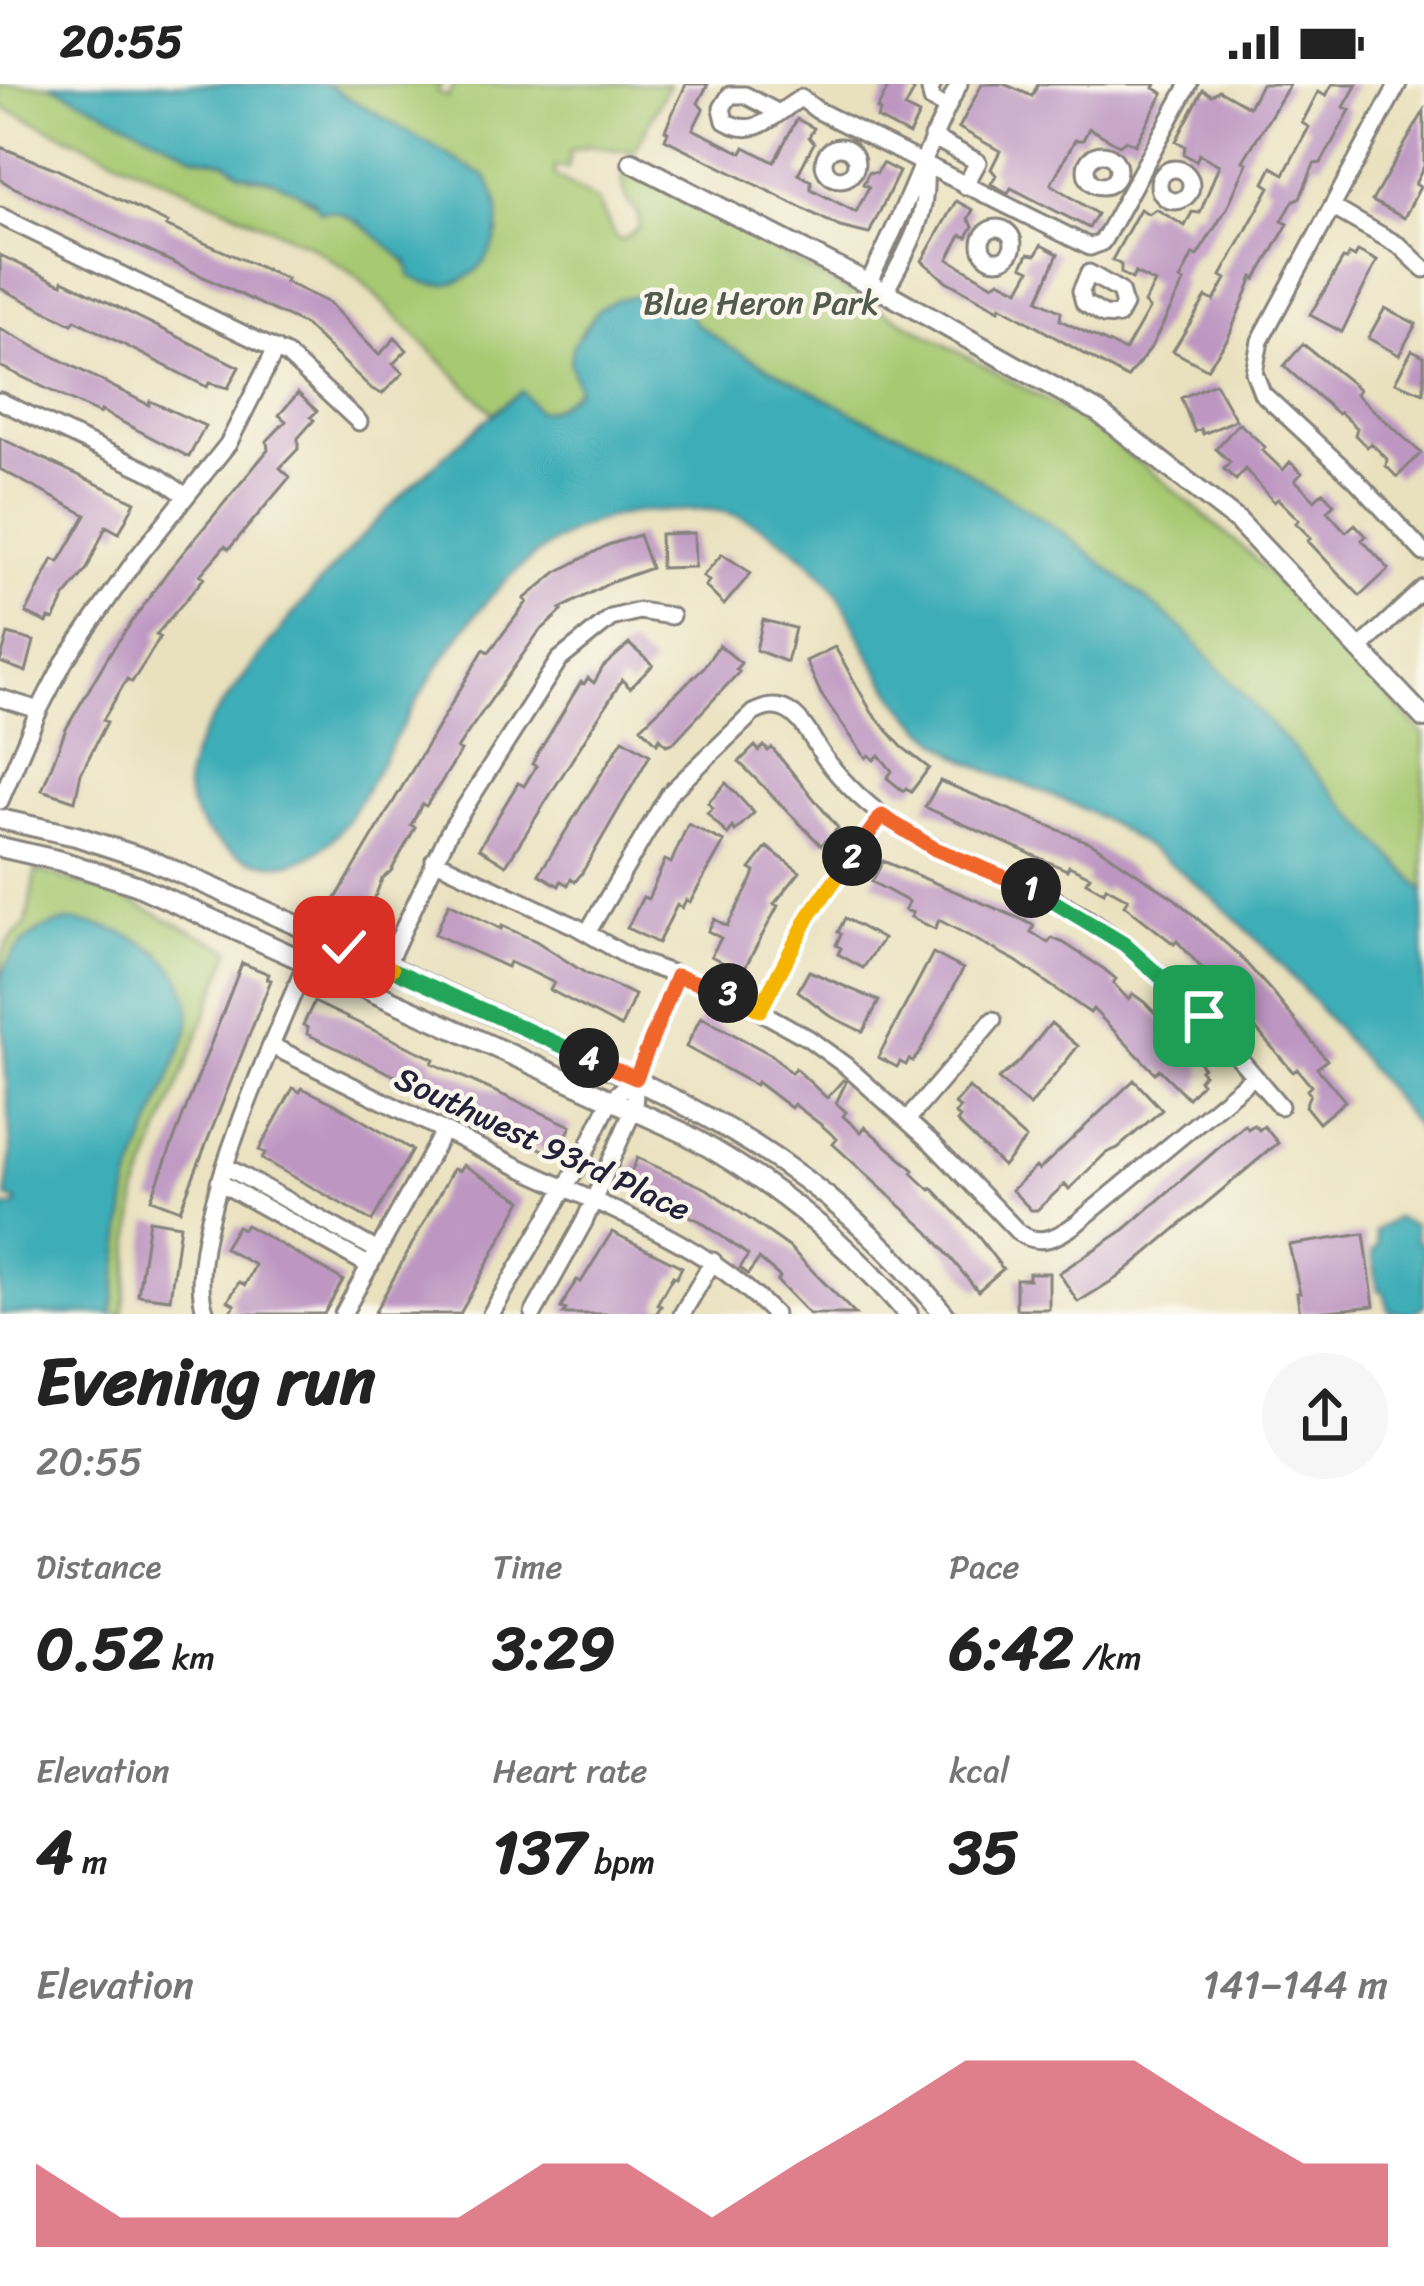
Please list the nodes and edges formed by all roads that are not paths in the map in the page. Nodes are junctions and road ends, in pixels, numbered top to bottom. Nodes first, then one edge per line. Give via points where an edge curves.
1 (933, 84) edge
2 (959, 84) edge
3 (1189, 84) edge
4 (1398, 84) edge
5 (800, 91) edge
6 (947, 108) junction
7 (776, 112) dead end
8 (859, 131) junction
9 (932, 137) junction
10 (849, 149) dead end
11 (632, 161) dead end
12 (924, 166) junction
13 (1143, 167) junction
14 (1160, 177) dead end
15 (1116, 178) dead end
16 (964, 186) junction
17 (1132, 187) junction
18 (1332, 207) junction
19 (1015, 213) junction
20 (0, 216) edge
21 (1006, 230) dead end
22 (1090, 248) junction
23 (1424, 269) edge
24 (1089, 273) dead end
25 (877, 288) junction
26 (276, 349) junction
27 (0, 400) edge
28 (359, 422) dead end
29 (186, 496) junction
30 (1424, 553) edge
31 (1424, 588) edge
32 (671, 616) dead end
33 (1360, 648) junction
34 (0, 698) edge
35 (39, 710) junction
36 (1424, 718) edge
37 (0, 802) edge
38 (882, 816) junction
39 (0, 819) edge
40 (0, 847) edge
41 (434, 860) junction
42 (587, 933) junction
43 (307, 961) junction
44 (386, 966) junction
45 (677, 976) junction
46 (760, 1010) junction
47 (994, 1020) dead end
48 (272, 1046) junction
49 (1254, 1076) junction
50 (636, 1078) junction
51 (611, 1099) junction
52 (1280, 1106) dead end
53 (634, 1108) junction
54 (907, 1120) junction
55 (443, 1132) junction
56 (222, 1174) junction
57 (565, 1188) junction
58 (592, 1200) junction
59 (374, 1259) junction
60 (713, 1261) junction
61 (206, 1314) edge
62 (343, 1314) edge
63 (491, 1314) edge
64 (532, 1314) edge
65 (682, 1314) edge
66 (774, 1314) edge
67 (908, 1314) edge
68 (944, 1314) edge

1 - 6 street via 932,100
2 - 6 street
3 - 13 street
4 - 18 street
5 - 7 street
5 - 8 street
6 - 9 street
8 - 10 street
8 - 12 street
9 - 12 street
9 - 16 street via 978,162
11 - 25 street
12 - 16 street
12 - 25 street via 922,220
13 - 14 street
13 - 17 street
15 - 17 street
16 - 19 street
17 - 22 street via 1105,237
18 - 23 street
18 - 30 street via 1260,341 1255,375 1266,397
19 - 21 street
19 - 22 street
20 - 26 street
22 - 24 street
25 - 33 street via 1048,381 1142,443 1238,520
26 - 28 street
26 - 29 street via 234,436
27 - 29 street
29 - 35 street via 64,662
31 - 33 street
32 - 41 street via 625,613 571,646
33 - 36 street
34 - 35 street
35 - 37 street
38 - 42 street via 847,785 794,715 769,707 746,719 669,794
38 - 46 street via 815,907
38 - 49 street via 1108,932 1179,990
39 - 44 street via 152,861
40 - 43 street via 111,876
41 - 42 street
41 - 44 street
42 - 45 street
43 - 48 street
43 - 51 street
44 - 50 street
45 - 46 street
45 - 50 street
46 - 54 street via 835,1057
47 - 54 street
48 - 55 street, Southwest 93rd Place
48 - 56 street
49 - 52 street
49 - 54 street via 1077,1223 1037,1240 1016,1230
50 - 51 street
50 - 53 street
50 - 68 street via 806,1178 877,1239
51 - 53 street
51 - 57 street
53 - 58 street
53 - 67 street via 793,1203
55 - 57 street, Southwest 93rd Place
55 - 59 street
56 - 59 street
56 - 61 street via 201,1263
57 - 58 street, Southwest 93rd Place
57 - 63 street
58 - 60 street, Southwest 93rd Place
58 - 64 street
59 - 62 street
60 - 65 street
60 - 66 street, Southwest 93rd Place

